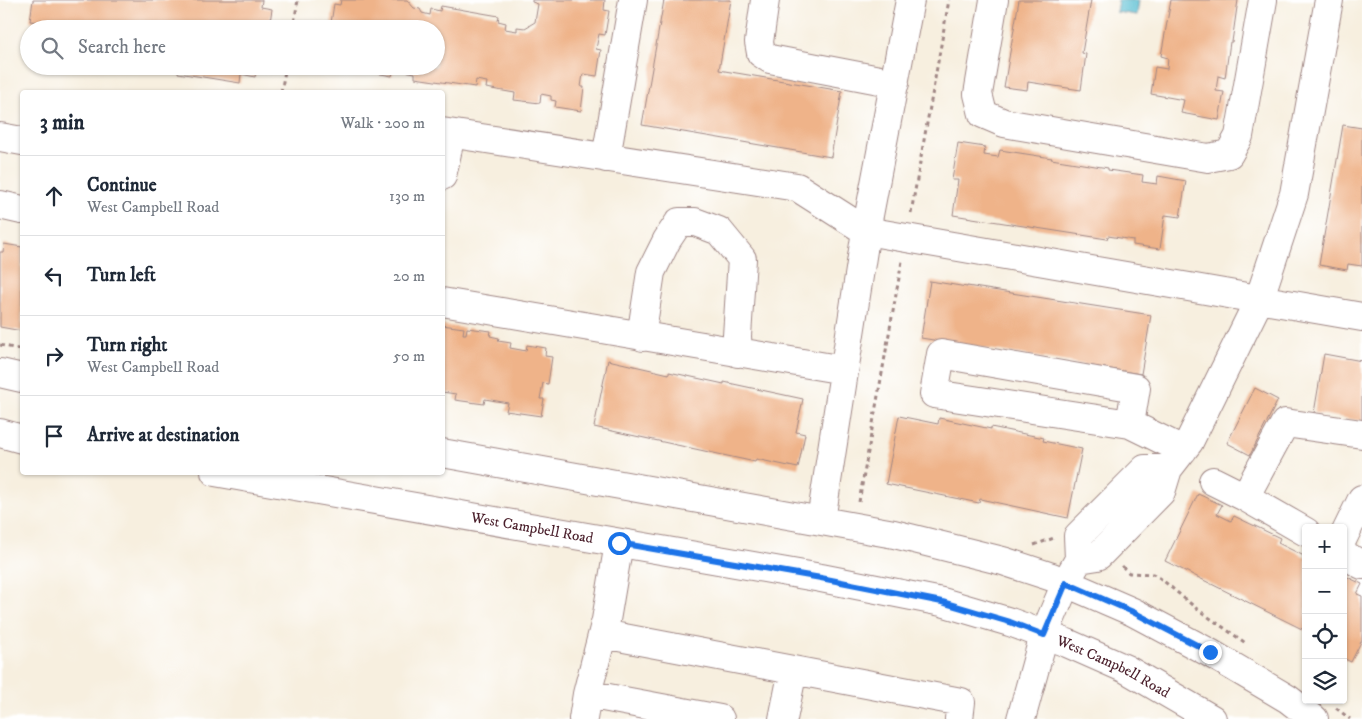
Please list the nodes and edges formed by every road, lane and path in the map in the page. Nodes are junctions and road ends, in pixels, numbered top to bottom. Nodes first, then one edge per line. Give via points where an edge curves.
1 (298, 0) edge
2 (633, 0) edge
3 (766, 0) edge
4 (910, 0) edge
5 (949, 0) edge
6 (994, 0) edge
7 (1263, 0) edge
8 (1329, 0) edge
9 (295, 20) edge
10 (284, 75) edge
11 (895, 83) junction
12 (281, 90) edge
13 (447, 133) edge
14 (0, 137) edge
15 (20, 141) edge
16 (445, 150) edge
17 (606, 158) junction
18 (0, 205) edge
19 (20, 210) edge
20 (910, 220) dead end
21 (866, 232) junction
22 (903, 255) dead end
23 (1258, 300) junction
24 (445, 303) edge
25 (1362, 317) edge
26 (643, 336) junction
27 (0, 345) edge
28 (20, 350) edge
29 (738, 353) junction
30 (844, 370) junction
31 (0, 373) edge
32 (20, 378) edge
33 (1130, 424) junction
34 (0, 434) edge
35 (1362, 434) edge
36 (20, 439) edge
37 (445, 454) edge
38 (1176, 460) junction
39 (248, 475) edge
40 (1213, 481) dead end
41 (1245, 497) junction
42 (1362, 499) edge
43 (859, 502) dead end
44 (1099, 513) junction
45 (821, 520) junction
46 (1302, 530) edge
47 (1347, 530) edge
48 (1120, 534) junction
49 (619, 543) junction
50 (1347, 556) edge
51 (1079, 559) junction
52 (1118, 562) dead end
53 (1362, 565) edge
54 (1066, 583) junction
55 (603, 634) junction
56 (1044, 635) junction
57 (1250, 646) dead end
58 (793, 670) junction
59 (585, 707) edge
60 (650, 713) edge
61 (720, 719) edge
62 (783, 719) edge
63 (959, 719) edge
64 (1021, 719) edge
65 (1212, 719) edge
66 (1314, 719) edge

1 - 9 path
2 - 17 street
3 - 11 street via 758,42 761,53 770,60
4 - 11 street
5 - 20 path
6 - 7 street via 978,94 983,114 1004,123 1208,158 1229,154 1240,136
8 - 23 street via 1294,194
10 - 12 path
11 - 21 street
13 - 16 street
13 - 17 street
14 - 15 street
17 - 21 street via 797,187
18 - 19 street
21 - 23 street
21 - 30 street
22 - 43 path
23 - 25 street
23 - 38 street via 1201,419
24 - 26 street
26 - 29 street
26 - 29 street via 651,272 679,222 695,222 719,231 742,259
27 - 28 path
29 - 30 street
30 - 45 street
31 - 32 street
33 - 33 street via 1136,388 941,354 934,394
33 - 38 street
34 - 36 street
35 - 41 street via 1285,423
37 - 45 street
38 - 44 street via 1145,468
38 - 48 street via 1161,492
39 - 49 street, West Campbell Road
40 - 41 street
41 - 46 street
42 - 47 street
44 - 48 street
44 - 51 street via 1078,536
45 - 54 street via 994,559
48 - 51 street via 1098,556
49 - 55 street
49 - 56 street, West Campbell Road via 942,602
50 - 53 street
51 - 54 street
52 - 57 path via 1129,573 1153,574 1160,578
54 - 56 street
54 - 66 street via 1133,612 1210,652 1288,699
55 - 58 street
55 - 59 street
56 - 64 street
56 - 65 street, West Campbell Road via 1126,669
58 - 62 street
58 - 63 street via 961,702
59 - 60 street
60 - 61 street

